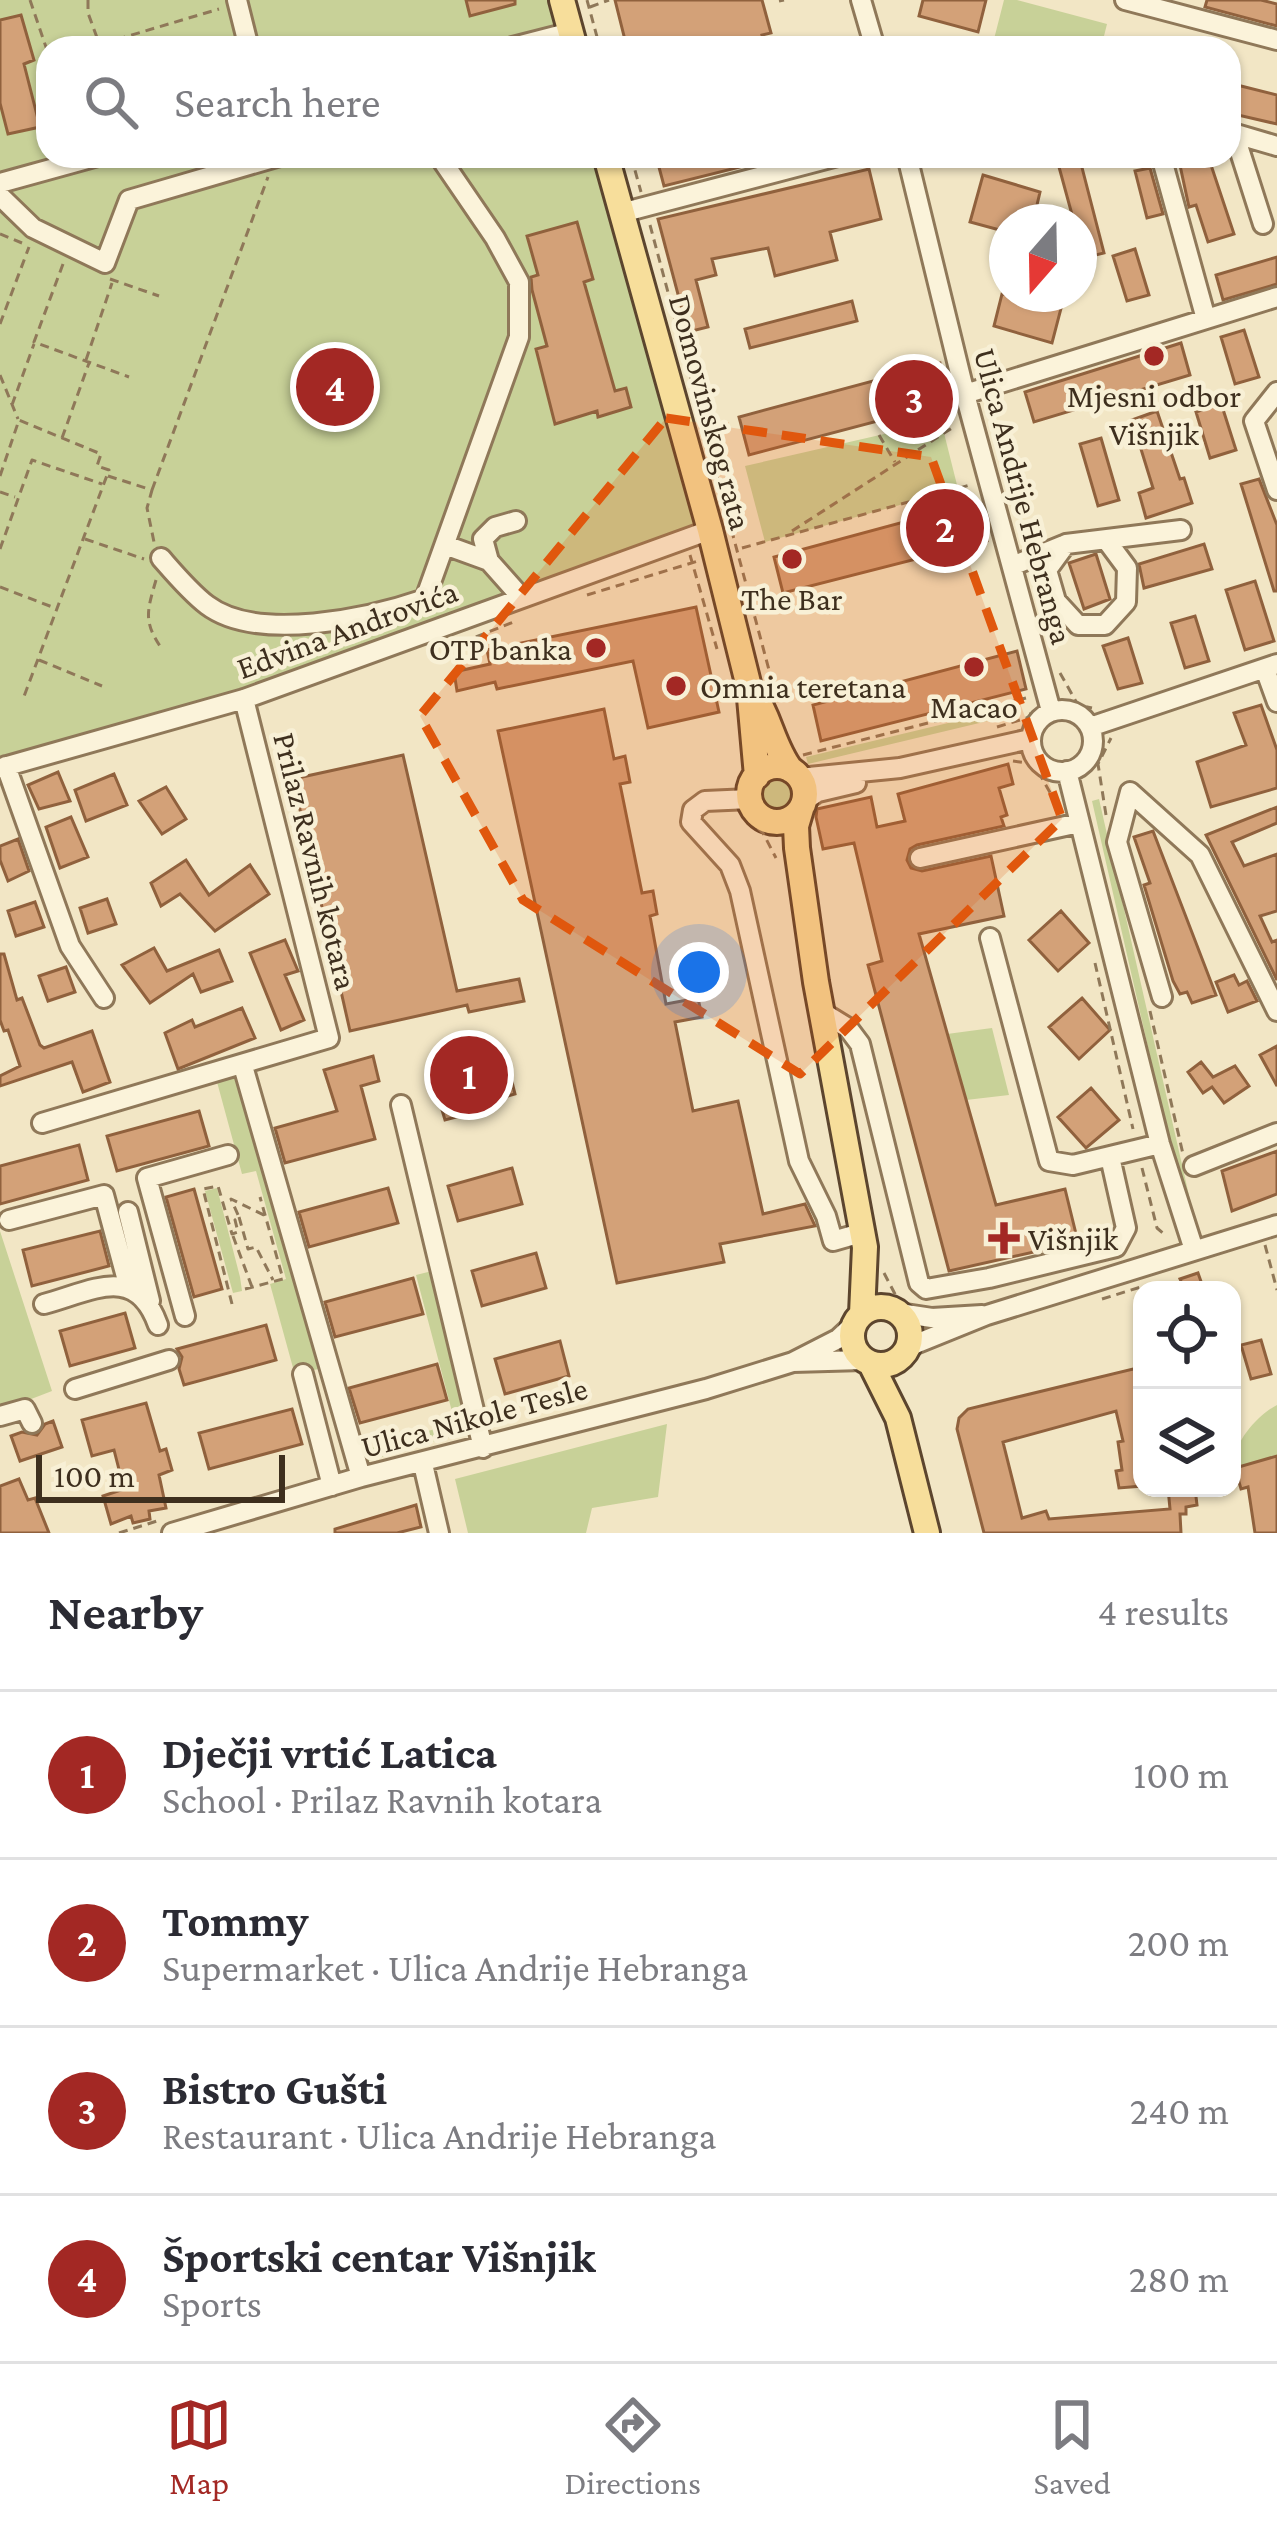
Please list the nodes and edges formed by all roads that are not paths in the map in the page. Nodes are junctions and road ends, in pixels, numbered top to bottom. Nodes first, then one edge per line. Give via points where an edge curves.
1 (562, 0) edge
2 (861, 0) edge
3 (1125, 0) edge
4 (232, 3) edge
5 (244, 36) edge
6 (572, 36) edge
7 (872, 36) edge
8 (1277, 40) edge
9 (1241, 135) edge
10 (1277, 146) edge
11 (1241, 159) edge
12 (54, 168) edge
13 (240, 168) edge
14 (448, 168) edge
15 (612, 168) edge
16 (792, 168) edge
17 (910, 168) edge
18 (1164, 168) edge
19 (0, 183) edge
20 (0, 196) edge
21 (633, 209) junction
22 (1263, 224) dead end
23 (1277, 297) edge
24 (1207, 319) junction
25 (1277, 392) edge
26 (965, 394) junction
27 (1277, 490) edge
28 (516, 521) dead end
29 (1181, 530) dead end
30 (1107, 541) junction
31 (445, 544) junction
32 (1066, 544) junction
33 (714, 549) junction
34 (161, 558) road end
35 (489, 562) junction
36 (1012, 566) junction
37 (521, 597) junction
38 (1271, 666) edge
39 (749, 687) junction
40 (244, 699) junction
41 (1277, 701) edge
42 (1051, 711) junction
43 (1093, 718) junction
44 (1030, 739) junction
45 (3, 767) edge
46 (1067, 771) junction
47 (799, 776) junction
48 (753, 787) junction
49 (768, 820) junction
50 (1079, 823) junction
51 (920, 858) dead end
52 (806, 908) junction
53 (990, 938) dead end
54 (1162, 997) dead end
55 (104, 998) dead end
56 (1277, 1011) edge
57 (822, 1012) junction
58 (243, 1066) junction
59 (401, 1105) dead end
60 (42, 1123) dead end
61 (1277, 1133) edge
62 (1160, 1144) junction
63 (228, 1155) dead end
64 (1110, 1157) junction
65 (1194, 1166) dead end
66 (128, 1212) dead end
67 (9, 1220) dead end
68 (1269, 1228) edge
69 (863, 1240) junction
70 (1194, 1250) junction
71 (129, 1288) junction
72 (44, 1304) dead end
73 (151, 1306) junction
74 (894, 1311) junction
75 (987, 1315) junction
76 (185, 1316) dead end
77 (858, 1319) junction
78 (158, 1325) dead end
79 (904, 1353) junction
80 (169, 1360) dead end
81 (793, 1362) junction
82 (867, 1362) junction
83 (303, 1374) dead end
84 (75, 1389) dead end
85 (0, 1415) edge
86 (898, 1418) junction
87 (32, 1424) dead end
88 (483, 1448) junction
89 (424, 1464) junction
90 (361, 1478) junction
91 (332, 1486) junction
92 (172, 1533) edge
93 (440, 1533) edge
94 (927, 1533) edge

1 - 6 main road
2 - 7 street
3 - 8 street
4 - 5 street
9 - 10 street
11 - 22 street
12 - 19 street
13 - 20 street via 129,200 105,263 33,227
14 - 31 street via 519,282 519,337
15 - 21 main road, Domovinskog rata
16 - 21 street
17 - 26 street, Ulica Andrije Hebranga
18 - 24 street
21 - 33 main road, Domovinskog rata
23 - 24 street
24 - 26 street
25 - 27 street via 1253,422
26 - 36 street, Ulica Andrije Hebranga
28 - 35 street via 487,532
29 - 30 street
30 - 32 street
30 - 32 street via 1126,568 1126,602 1105,625 1078,625 1056,601 1048,570
31 - 34 street via 424,599 294,624 247,622 209,608
31 - 35 street
32 - 36 street
33 - 37 street, Edvina Androvića
33 - 39 main road, Domovinskog rata
35 - 37 street
36 - 42 street, Ulica Andrije Hebranga
37 - 40 street, Edvina Androvića
38 - 41 street
38 - 43 street
39 - 47 main road, Domovinskog rata via 779,754
39 - 48 main road, Domovinskog rata
40 - 45 street, Edvina Androvića
40 - 58 street, Prilaz Ravnih kotara via 329,1038
42 - 43 street
42 - 44 street
43 - 46 street via 1090,755
44 - 46 street via 1041,764
44 - 47 street via 818,792
45 - 55 street via 70,946
46 - 50 street
47 - 48 main road via 776,767
47 - 49 main road via 787,821
47 - 52 main road, Domovinskog rata
48 - 49 main road via 756,812
48 - 69 street via 705,802 691,821 730,865 740,891 800,1161 833,1241
49 - 52 main road, Domovinskog rata
50 - 51 street
50 - 62 street
52 - 57 main road, Domovinskog rata
53 - 64 street via 1049,1161
54 - 56 street via 1117,842 1130,792 1200,855
57 - 64 street via 860,1044 926,1289 1116,1246 1126,1228
57 - 69 main road, Domovinskog rata
58 - 60 street
58 - 90 street
59 - 88 street
61 - 65 street
62 - 64 street
62 - 70 street
63 - 76 street via 147,1178
66 - 73 street
67 - 71 street via 104,1196
68 - 70 street
69 - 74 main road, Domovinskog rata
69 - 77 main road, Domovinskog rata
70 - 75 street
71 - 72 street
71 - 73 street
73 - 78 street
74 - 75 street
74 - 77 main road via 878,1307
74 - 79 main road via 909,1329
75 - 79 street
77 - 81 street, Ulica Nikole Tesle
77 - 82 main road via 852,1343
79 - 82 main road via 884,1366
79 - 86 main road
80 - 84 street
81 - 82 street, Ulica Nikole Tesle
81 - 88 street, Ulica Nikole Tesle
82 - 86 main road
83 - 91 street
85 - 87 street via 25,1409
86 - 94 main road
88 - 89 street, Ulica Nikole Tesle
89 - 90 street, Ulica Nikole Tesle
89 - 93 street
90 - 91 street, Ulica Nikole Tesle
91 - 92 street, Ulica Nikole Tesle

